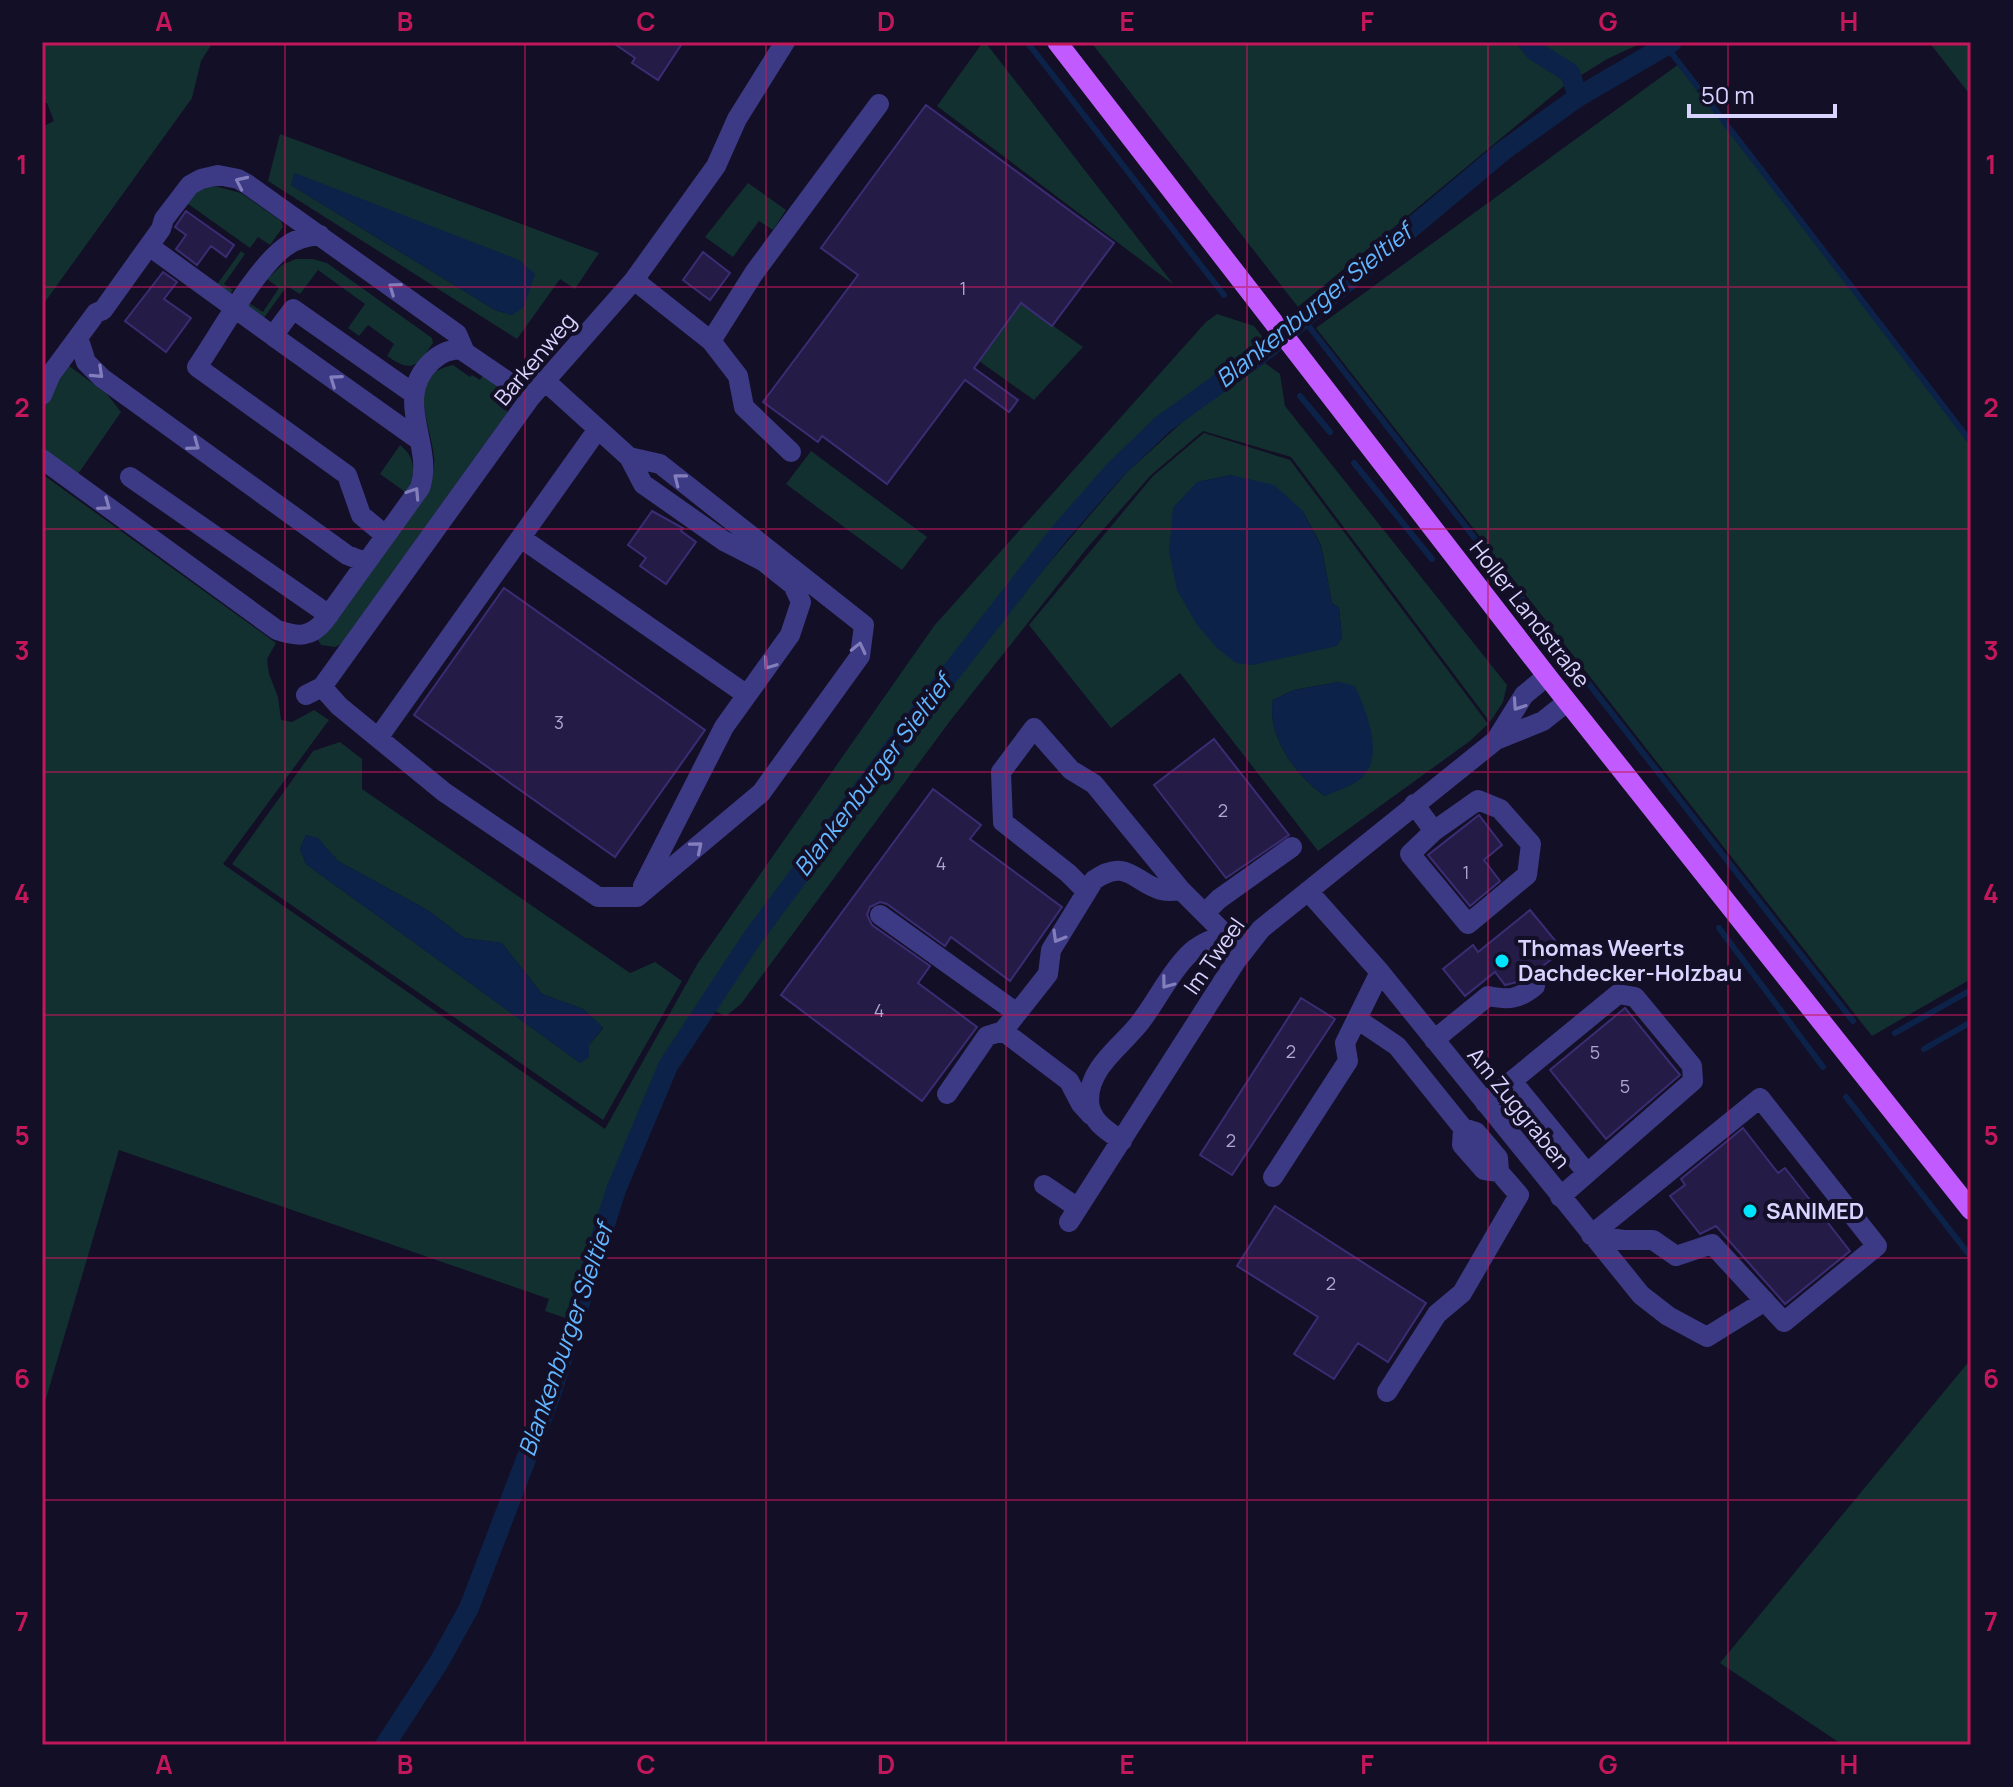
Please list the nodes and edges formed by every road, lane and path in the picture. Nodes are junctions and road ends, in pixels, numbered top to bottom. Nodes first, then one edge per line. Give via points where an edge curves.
1 (785, 42) edge
2 (1057, 42) edge
3 (879, 104) dead end
4 (320, 235) junction
5 (149, 246) junction
6 (634, 280) junction
7 (235, 309) junction
8 (273, 336) junction
9 (78, 337) junction
10 (711, 341) junction
11 (464, 350) junction
12 (544, 380) junction
13 (510, 383) dead end
14 (414, 394) junction
15 (42, 395) edge
16 (598, 429) junction
17 (419, 440) junction
18 (791, 452) dead end
19 (629, 457) junction
20 (42, 459) edge
21 (130, 477) dead end
22 (385, 535) junction
23 (521, 538) junction
24 (367, 560) junction
25 (329, 615) junction
26 (1547, 676) junction
27 (747, 695) junction
28 (1567, 702) junction
29 (378, 738) junction
30 (1496, 740) junction
31 (1414, 804) junction
32 (1434, 831) junction
33 (1292, 847) dead end
34 (1181, 890) junction
35 (1086, 891) junction
36 (1308, 891) junction
37 (637, 897) junction
38 (1205, 913) junction
39 (880, 915) dead end
40 (1226, 935) junction
41 (1246, 948) junction
42 (1380, 972) junction
43 (1535, 986) dead end
44 (1017, 1013) junction
45 (1357, 1019) junction
46 (1003, 1031) junction
47 (1434, 1040) junction
48 (1512, 1081) junction
49 (947, 1094) dead end
50 (1485, 1103) junction
51 (1091, 1115) junction
52 (1122, 1141) junction
53 (1587, 1173) junction
54 (1273, 1177) dead end
55 (1044, 1185) dead end
56 (1560, 1197) junction
57 (1971, 1210) edge
58 (1591, 1235) junction
59 (1765, 1301) junction
60 (1387, 1392) dead end

1 - 6 street, Barkenweg via 737,119 716,166
2 - 26 main road, Holler Landstraße
3 - 10 street via 754,273
4 -> 5 street via 247,184 218,175 184,191
4 - 7 street via 285,246
11 -> 4 street via 457,334
5 - 7 street
5 - 9 street
6 - 10 street
6 - 12 street, Barkenweg
7 - 8 street
7 - 22 street via 197,367 347,475 361,515
8 - 14 street via 293,309
17 -> 8 street
9 - 15 street
9 -> 24 street via 86,362 102,378 347,555
10 - 18 street via 738,376 744,407
11 - 13 street
11 - 14 street via 445,351 429,364
12 - 16 street
12 - 29 street, Barkenweg via 314,691
14 - 17 street
16 - 19 street
16 - 23 street
22 -> 17 street via 422,482
19 -> 27 street via 643,484 793,585 801,602 799,616
37 -> 19 street via 761,793 860,656 864,625 660,464
20 -> 25 street via 277,630 304,636
21 - 25 street
22 - 24 street
23 - 27 street
23 - 29 street
24 - 25 street
26 - 28 main road, Holler Landstraße
26 -> 30 street, Im Tweel via 1524,695
27 - 37 street via 724,727
28 - 30 street, Im Tweel via 1543,721
28 - 57 main road, Holler Landstraße
29 - 37 street via 444,792 598,897
30 - 31 street, Im Tweel
31 - 32 street
31 - 36 street, Im Tweel
32 - 32 street via 1478,800 1500,809 1531,844 1527,875 1468,924 1410,854
33 - 38 street
34 - 35 street via 1164,892 1123,871 1101,875
34 - 35 street via 1094,784 1071,770 1034,728 1001,772 1003,822
34 - 38 street
35 -> 44 street via 1051,950 1048,974
36 - 41 street, Im Tweel
36 - 42 street, Am Zuggraben
38 - 40 street
39 - 44 street
40 - 41 street
40 -> 51 street via 1188,955 1099,1068 1091,1083
41 - 52 street, Im Tweel
42 - 45 street
42 - 47 street, Am Zuggraben
43 - 47 street via 1508,1000 1488,996
44 - 46 street
45 - 54 street via 1345,1043 1348,1061
45 - 60 street via 1397,1046 1463,1128 1476,1132 1498,1158 1499,1172 1519,1195 1462,1293 1437,1314
46 - 49 street via 987,1036
46 - 51 street via 1069,1081
47 - 50 street, Am Zuggraben
48 - 50 street
48 - 53 street
48 - 53 street via 1618,994 1635,997 1692,1066 1693,1081
50 - 56 street, Am Zuggraben
51 - 52 street
52 - 55 street, Im Tweel via 1073,1215
53 - 56 street
56 - 58 street, Am Zuggraben
58 - 59 street via 1653,1240 1676,1256 1712,1244
58 - 59 street, Am Zuggraben via 1641,1295 1707,1337
58 - 59 street via 1760,1098 1877,1246 1784,1322

